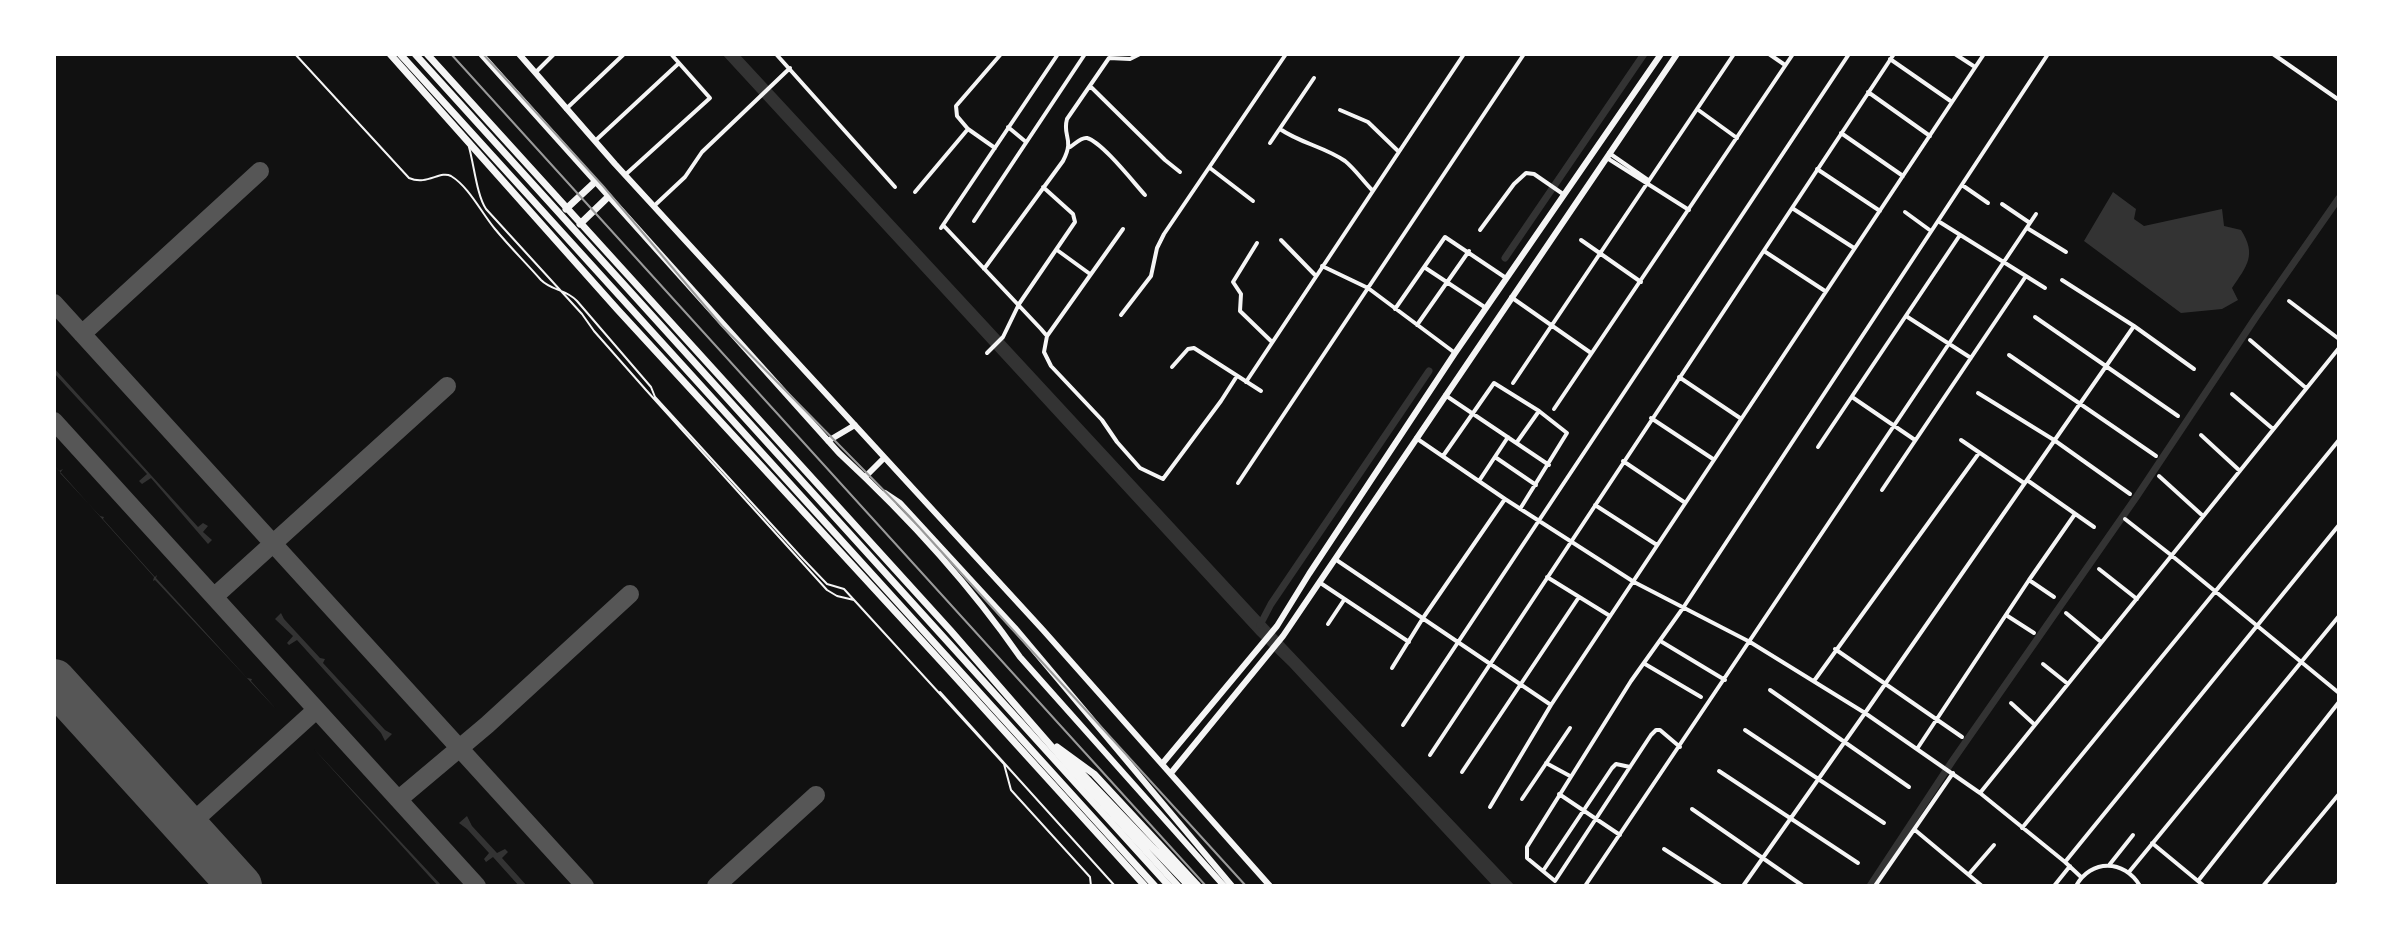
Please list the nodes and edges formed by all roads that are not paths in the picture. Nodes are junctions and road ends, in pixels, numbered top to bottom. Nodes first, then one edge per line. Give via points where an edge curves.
1 (295, 54) edge
2 (390, 54) edge
3 (400, 54) edge
4 (415, 54) edge
5 (427, 54) edge
6 (481, 54) edge
7 (519, 54) edge
8 (554, 54) edge
9 (624, 54) edge
10 (671, 54) edge
11 (776, 54) edge
12 (1001, 54) edge
13 (1058, 54) edge
14 (1085, 54) edge
15 (1140, 54) edge
16 (1286, 54) edge
17 (1464, 54) edge
18 (1524, 54) edge
19 (1661, 54) edge
20 (1677, 54) edge
21 (1734, 54) edge
22 (1769, 54) edge
23 (1793, 54) edge
24 (1849, 54) edge
25 (1955, 54) edge
26 (1984, 54) edge
27 (2048, 54) edge
28 (2273, 54) edge
29 (1106, 56) edge
30 (1892, 57) edge
31 (679, 63) junction
32 (1785, 65) junction
33 (1975, 67) junction
34 (790, 68) junction
35 (536, 72) junction
36 (1314, 78) dead end
37 (1090, 86) junction
38 (1868, 92) junction
39 (2339, 100) edge
40 (1952, 102) junction
41 (566, 109) junction
42 (1697, 109) junction
43 (1340, 110) dead end
44 (1008, 127) junction
45 (968, 129) junction
46 (1280, 129) junction
47 (1841, 133) junction
48 (1930, 136) junction
49 (467, 138) junction
50 (1737, 138) junction
51 (595, 141) junction
52 (1026, 142) junction
53 (1270, 143) dead end
54 (1070, 147) junction
55 (995, 148) junction
56 (1398, 151) junction
57 (1608, 155) junction
58 (1210, 168) junction
59 (1817, 169) junction
60 (1180, 172) dead end
61 (625, 175) junction
62 (1903, 176) junction
63 (595, 182) junction
64 (1649, 183) junction
65 (1962, 185) junction
66 (1569, 186) junction
67 (895, 187) dead end
68 (1043, 187) junction
69 (1372, 190) junction
70 (915, 192) dead end
71 (1560, 192) junction
72 (1145, 195) dead end
73 (1580, 195) junction
74 (608, 197) junction
75 (1253, 201) dead end
76 (1988, 203) dead end
77 (2002, 204) dead end
78 (654, 206) junction
79 (1792, 208) junction
80 (566, 209) junction
81 (1689, 210) junction
82 (1880, 211) junction
83 (1905, 212) dead end
84 (2036, 214) dead end
85 (974, 221) dead end
86 (1938, 221) junction
87 (580, 224) junction
88 (2028, 226) junction
89 (1123, 229) dead end
90 (1480, 230) dead end
91 (1931, 231) junction
92 (1960, 235) junction
93 (1281, 240) dead end
94 (1581, 240) dead end
95 (1257, 243) dead end
96 (1854, 248) junction
97 (1057, 250) junction
98 (1469, 251) junction
99 (1763, 251) junction
100 (2066, 252) dead end
101 (1600, 254) junction
102 (2003, 263) junction
103 (1322, 266) junction
104 (1424, 267) junction
105 (984, 269) junction
106 (1090, 274) junction
107 (1316, 276) junction
108 (2026, 276) junction
109 (1506, 278) junction
110 (2062, 280) dead end
111 (1447, 282) junction
112 (1641, 282) junction
113 (1368, 288) junction
114 (2045, 288) dead end
115 (1825, 291) junction
116 (1511, 297) junction
117 (2289, 301) dead end
118 (1019, 304) junction
119 (1486, 308) junction
120 (1395, 309) junction
121 (1121, 315) dead end
122 (1906, 316) junction
123 (2035, 317) dead end
124 (1417, 325) junction
125 (1553, 326) junction
126 (2134, 326) junction
127 (1047, 336) junction
128 (2339, 339) edge
129 (2250, 340) dead end
130 (1272, 342) junction
131 (1949, 344) junction
132 (2339, 348) edge
133 (990, 350) dead end
134 (1455, 353) junction
135 (1592, 353) junction
136 (2009, 355) dead end
137 (1971, 358) junction
138 (2105, 366) junction
139 (1172, 367) dead end
140 (2194, 369) dead end
141 (1237, 376) junction
142 (1679, 377) junction
143 (1246, 382) junction
144 (1513, 383) dead end
145 (2306, 388) junction
146 (1261, 391) dead end
147 (1978, 393) dead end
148 (2232, 394) dead end
149 (1445, 395) junction
150 (1852, 397) junction
151 (2080, 403) junction
152 (1554, 409) dead end
153 (1539, 411) junction
154 (1472, 413) junction
155 (2178, 416) dead end
156 (1651, 418) junction
157 (1741, 419) junction
158 (855, 425) junction
159 (1894, 426) junction
160 (2273, 429) junction
161 (2201, 435) dead end
162 (1508, 437) junction
163 (1416, 438) junction
164 (1915, 440) junction
165 (1961, 440) dead end
166 (2054, 440) junction
167 (2339, 440) edge
168 (828, 441) junction
169 (1517, 443) junction
170 (1818, 447) dead end
171 (1979, 453) junction
172 (1443, 456) junction
173 (2156, 456) dead end
174 (1495, 457) junction
175 (884, 458) junction
176 (1713, 459) junction
177 (1623, 461) junction
178 (1549, 465) junction
179 (2240, 471) junction
180 (2159, 476) dead end
181 (865, 477) junction
182 (1479, 481) junction
183 (2025, 481) junction
184 (1238, 483) dead end
185 (1536, 485) junction
186 (875, 486) junction
187 (1882, 490) dead end
188 (2130, 494) dead end
189 (1505, 499) junction
190 (1685, 502) junction
191 (1595, 505) junction
192 (1520, 509) junction
193 (2075, 514) junction
194 (2203, 516) junction
195 (2125, 519) dead end
196 (1539, 520) junction
197 (2339, 525) edge
198 (2094, 527) dead end
199 (1570, 541) junction
200 (1657, 545) junction
201 (2171, 555) junction
202 (1335, 559) junction
203 (2099, 569) dead end
204 (1547, 577) junction
205 (2029, 580) junction
206 (1319, 582) junction
207 (1634, 582) junction
208 (2215, 592) junction
209 (1579, 597) junction
210 (2054, 597) dead end
211 (2137, 599) junction
212 (1344, 600) junction
213 (856, 601) junction
214 (1683, 608) junction
215 (2066, 613) dead end
216 (2006, 615) junction
217 (1610, 616) junction
218 (2339, 616) edge
219 (1423, 618) junction
220 (1328, 624) dead end
221 (2256, 626) junction
222 (2034, 633) dead end
223 (1661, 641) junction
224 (1409, 642) junction
225 (1750, 642) junction
226 (2102, 642) junction
227 (1460, 643) junction
228 (1835, 649) junction
229 (2302, 662) junction
230 (1644, 663) junction
231 (1491, 664) junction
232 (2043, 664) dead end
233 (1392, 668) dead end
234 (1725, 680) junction
235 (1814, 681) junction
236 (1520, 684) junction
237 (1886, 684) junction
238 (2068, 684) junction
239 (1770, 690) dead end
240 (2339, 693) edge
241 (1701, 697) dead end
242 (2339, 702) edge
243 (2011, 703) dead end
244 (1551, 705) junction
245 (1865, 713) junction
246 (1937, 719) junction
247 (1403, 725) dead end
248 (2035, 725) junction
249 (1570, 728) dead end
250 (1745, 730) dead end
251 (1962, 737) dead end
252 (1048, 741) junction
253 (1845, 743) junction
254 (1680, 747) junction
255 (1056, 749) junction
256 (1917, 749) junction
257 (1430, 755) dead end
258 (1546, 763) junction
259 (1006, 764) junction
260 (1162, 764) junction
261 (1630, 767) junction
262 (1719, 771) dead end
263 (1462, 772) dead end
264 (1952, 772) junction
265 (1171, 773) junction
266 (1570, 776) junction
267 (1818, 780) junction
268 (1909, 787) dead end
269 (1980, 793) junction
270 (1559, 794) junction
271 (2339, 794) edge
272 (1522, 799) dead end
273 (1490, 807) dead end
274 (1692, 809) dead end
275 (1584, 810) junction
276 (1791, 818) junction
277 (1595, 819) junction
278 (1884, 823) dead end
279 (2022, 828) junction
280 (1915, 830) junction
281 (1620, 835) junction
282 (2133, 835) dead end
283 (2152, 843) junction
284 (1994, 845) dead end
285 (1664, 849) dead end
286 (1763, 857) junction
287 (1203, 863) junction
288 (1858, 863) dead end
289 (2067, 864) junction
290 (1212, 865) junction
291 (2109, 865) junction
292 (1543, 871) junction
293 (2129, 872) junction
294 (1969, 875) junction
295 (2081, 877) junction
296 (2198, 881) junction
297 (1091, 886) edge
298 (1115, 886) edge
299 (1145, 886) edge
300 (1155, 886) edge
301 (1169, 886) edge
302 (1178, 886) edge
303 (1189, 886) edge
304 (1198, 886) edge
305 (1224, 886) edge
306 (1232, 886) edge
307 (1270, 886) edge
308 (1585, 886) edge
309 (1721, 886) edge
310 (1743, 886) edge
311 (1803, 886) edge
312 (1875, 886) edge
313 (1982, 886) edge
314 (2054, 886) edge
315 (2076, 886) edge
316 (2143, 886) edge
317 (2204, 886) edge
318 (2263, 886) edge

1 - 213 lane via 409,178 450,175 467,191 541,280 577,301 655,397 803,559 827,584 844,589
2 - 49 highway
3 - 300 highway
4 - 301 highway
5 - 80 highway
6 - 63 main road
7 - 35 main road
8 - 35 street
9 - 41 street
10 - 31 street
11 - 34 street
12 - 45 street via 956,106
13 - 44 street
14 - 52 street
15 - 29 street via 1130,59
16 - 58 street
17 - 56 street
18 - 113 street
19 - 66 main road
20 - 57 main road
21 - 42 street
22 - 32 street
23 - 32 street
24 - 196 street
25 - 33 street
26 - 33 street
27 - 65 street
28 - 39 street
29 - 37 street
30 - 38 street
30 - 40 street
31 - 51 street
31 - 61 street via 710,98
32 - 50 street
33 - 40 street
34 - 67 street
34 - 78 street
35 - 41 main road
36 - 46 street
37 - 54 street via 1065,125
37 - 60 street
38 - 47 street
38 - 48 street
40 - 48 street
41 - 51 main road
42 - 50 street
42 - 64 street
43 - 56 street via 1368,122
44 - 52 street
44 - 55 street
45 - 55 street
45 - 70 street
46 - 53 street
46 - 69 street via 1348,163
47 - 59 street
47 - 62 street
48 - 62 street
49 - 213 lane via 480,200 496,220 803,564 831,593
49 - 299 highway
50 - 81 street
51 - 61 main road
52 - 85 street
54 - 68 street
54 - 72 street via 1089,139
55 - 105 street via 942,226
56 - 69 street
57 - 64 street
57 - 73 main road
58 - 75 street
58 - 121 street via 1160,242 1151,276
59 - 79 street
59 - 82 street
61 - 78 main road
62 - 82 street
63 - 74 main road
63 - 80 highway
64 - 81 street
64 - 101 street
65 - 76 street
65 - 86 street
66 - 71 main road
66 - 73 main road
68 - 97 street via 1075,219
68 - 105 street
69 - 103 street
71 - 90 street via 1526,173
71 - 109 main road
73 - 116 main road
74 - 87 highway
74 - 168 main road
77 - 88 street
78 - 158 main road
79 - 96 street
79 - 99 street
80 - 87 highway
81 - 112 street
82 - 96 street
83 - 91 street
84 - 88 street
86 - 91 street
86 - 92 street
87 - 252 highway
88 - 100 street
88 - 102 street
89 - 106 street
91 - 214 street
92 - 102 street
92 - 122 street
93 - 107 street
94 - 101 street
95 - 130 street via 1233,282 1241,294 1240,311
96 - 115 street
97 - 106 street
97 - 118 street
98 - 104 street via 1445,237
98 - 109 street
98 - 111 street
99 - 115 street
99 - 142 street
101 - 112 street
101 - 125 street
102 - 108 street
102 - 131 street
103 - 107 street
103 - 113 street
104 - 111 street
104 - 120 street
105 - 118 street
106 - 127 street
107 - 130 street
108 - 114 street
108 - 137 street
109 - 119 main road
110 - 126 street
111 - 119 street
111 - 124 street
112 - 135 street
113 - 120 street
113 - 184 street
115 - 157 street
116 - 125 street
116 - 149 main road
117 - 128 street
118 - 127 street
118 - 133 street via 1003,337
119 - 134 main road
120 - 124 street
122 - 131 street
122 - 150 street
123 - 138 street
124 - 134 street
125 - 135 street
125 - 144 street
126 - 138 street
126 - 140 street
127 - 141 street via 1044,352 1051,366 1140,468 1163,479
129 - 145 street
130 - 143 street
131 - 137 street
131 - 159 street
132 - 145 street
134 - 260 main road via 1277,626
135 - 152 street
136 - 151 street
137 - 164 street
138 - 151 street
138 - 155 street
139 - 141 street via 1192,347
141 - 143 street
142 - 156 street
142 - 157 street
143 - 146 street
145 - 160 street
147 - 166 street
148 - 160 street
149 - 154 street
149 - 163 main road
150 - 159 street
150 - 170 street
151 - 166 street
151 - 173 street
153 - 154 street via 1494,383
153 - 169 street
153 - 178 street via 1567,433
154 - 162 street
154 - 172 street
156 - 176 street
156 - 177 street
157 - 176 street
158 - 168 main road
158 - 175 main road
159 - 164 street
159 - 225 street
160 - 179 street
161 - 179 street
162 - 169 street
162 - 174 street
163 - 172 street
163 - 202 main road
164 - 187 street
165 - 171 street
166 - 183 street
166 - 188 street
167 - 208 street
168 - 181 main road
169 - 178 street
171 - 183 street
171 - 228 street
172 - 182 street
174 - 182 street
174 - 185 street
175 - 181 main road
175 - 260 main road
176 - 190 street
177 - 190 street
177 - 191 street
178 - 185 street
179 - 194 street
180 - 194 street
181 - 186 main road
182 - 189 street
183 - 193 street
183 - 237 street
185 - 192 street
186 - 287 main road via 956,572 1020,657
186 - 290 main road via 900,503 1015,628
189 - 192 street
189 - 219 street
190 - 200 street
191 - 199 street
191 - 200 street
192 - 196 street
193 - 198 street
193 - 205 street
194 - 201 street
195 - 201 street
196 - 199 street
196 - 227 street
197 - 221 street
199 - 204 street
199 - 207 street
200 - 207 street
201 - 208 street
201 - 211 street
202 - 206 main road
202 - 219 street
203 - 211 street
204 - 209 street
204 - 231 street
205 - 210 street
205 - 216 street
206 - 212 street
206 - 265 main road via 1262,664
207 - 214 street
207 - 217 street
208 - 221 street
208 - 279 street
209 - 217 street
209 - 236 street
211 - 226 street
212 - 220 street
212 - 224 street
213 - 259 lane
214 - 223 street
214 - 225 street
215 - 226 street
216 - 222 street
216 - 246 street
217 - 244 street
218 - 229 street
219 - 224 street
219 - 227 street
221 - 229 street
221 - 289 street
223 - 230 street
223 - 234 street
224 - 233 street
225 - 234 street
225 - 235 street
226 - 238 street
227 - 231 street
227 - 247 street
228 - 235 street
228 - 237 street
229 - 240 street
229 - 283 street
230 - 241 street
230 - 266 street
231 - 236 street
231 - 257 street
232 - 238 street
234 - 254 street
235 - 245 street
236 - 244 street
236 - 263 street
237 - 245 street
237 - 246 street
238 - 248 street
239 - 253 street
242 - 296 street
243 - 248 street
244 - 273 street
245 - 253 street
245 - 256 street
246 - 251 street
246 - 256 street
248 - 269 street
249 - 258 street
250 - 267 street
252 - 255 highway
252 - 304 highway via 1094,774
253 - 267 street
253 - 268 street
254 - 261 street via 1656,730
254 - 281 street
255 - 302 highway
255 - 303 highway
256 - 264 street
258 - 266 street
258 - 272 street
259 - 297 lane via 1011,790 1090,877
259 - 298 lane
260 - 265 main road
261 - 275 street via 1616,764
261 - 277 street
262 - 276 street
264 - 269 street
264 - 280 street
265 - 307 main road
266 - 270 street
267 - 276 street
267 - 278 street
269 - 279 street
270 - 275 street
270 - 292 street via 1525,852
271 - 318 street
274 - 286 street
275 - 277 street
275 - 292 street
276 - 286 street
276 - 288 street
277 - 281 street
277 - 292 street via 1555,881
279 - 289 street
280 - 294 street
280 - 312 street
281 - 308 street
282 - 291 street
283 - 293 street
283 - 296 street
284 - 294 street
285 - 309 street
286 - 310 street
286 - 311 street
287 - 290 main road
287 - 305 main road
289 - 295 street
289 - 314 street
290 - 306 main road
291 - 293 street
291 - 295 street
293 - 316 street
294 - 313 street
295 - 315 street
296 - 317 street

